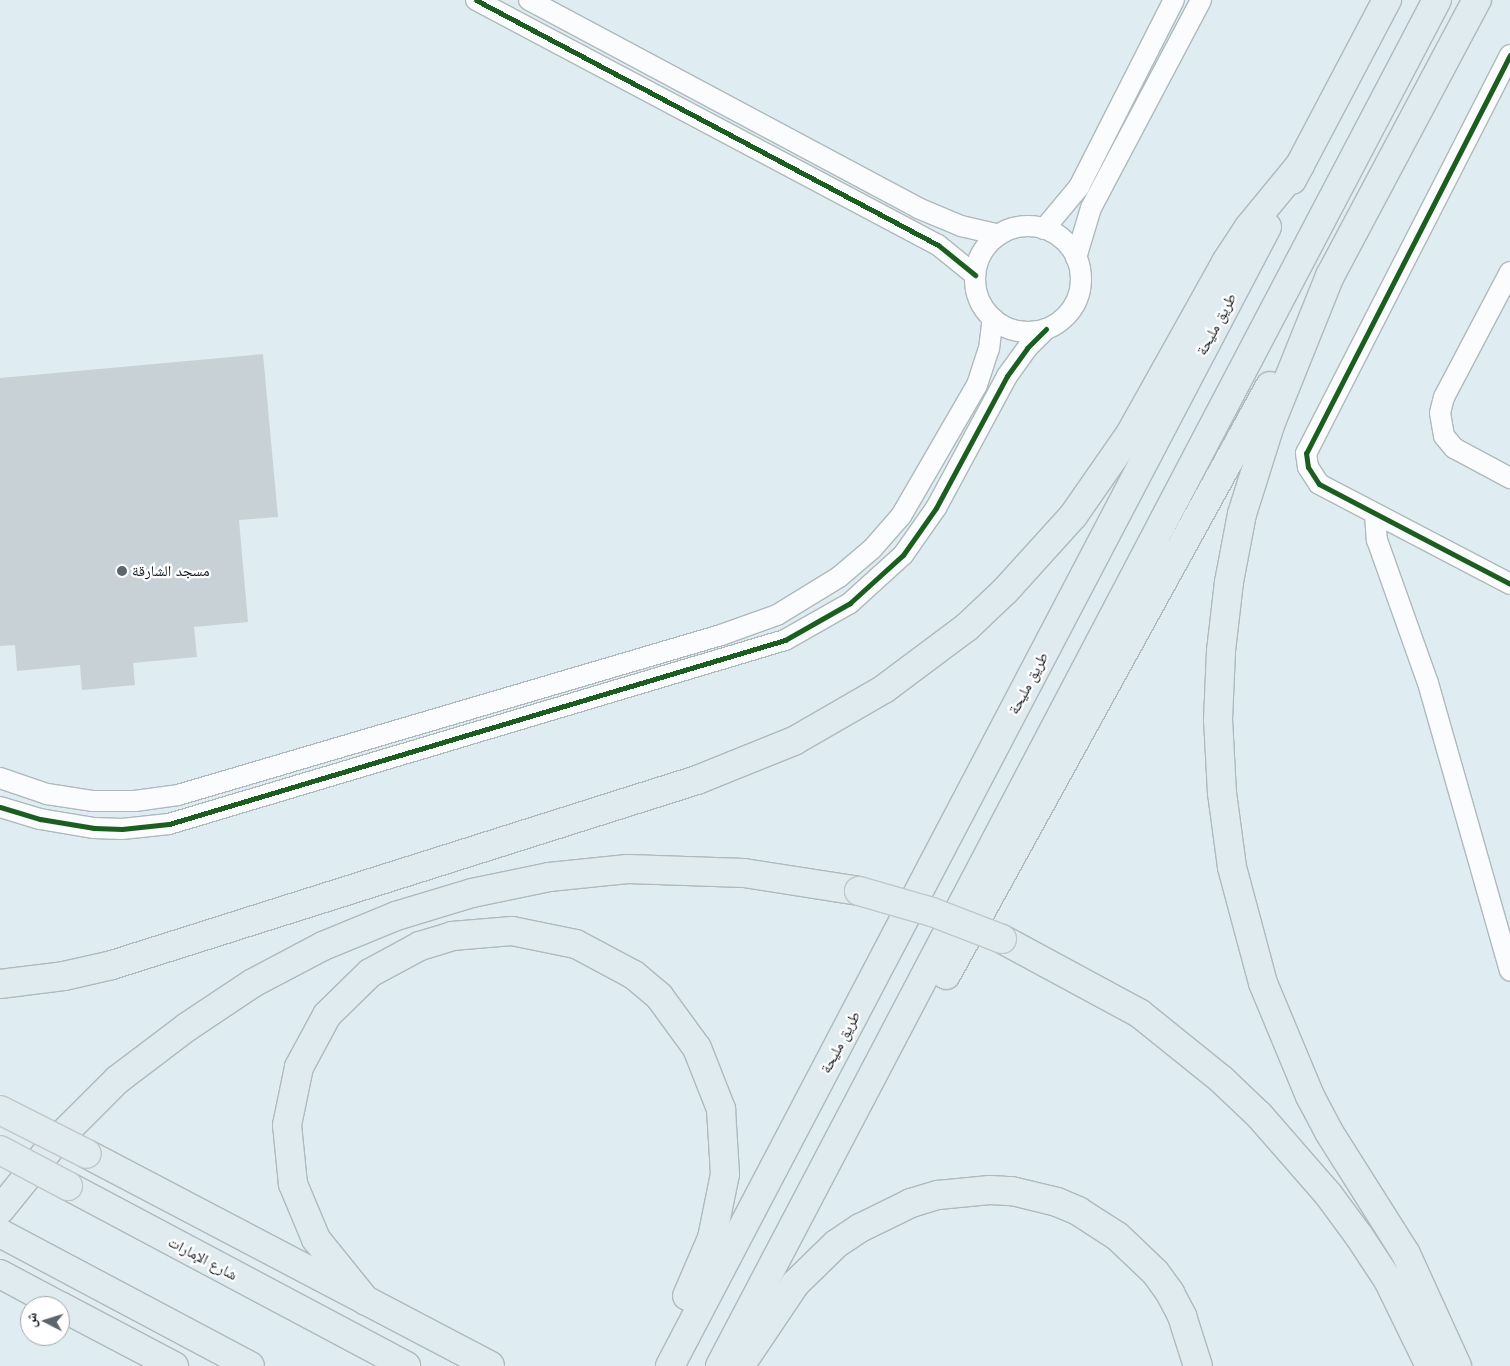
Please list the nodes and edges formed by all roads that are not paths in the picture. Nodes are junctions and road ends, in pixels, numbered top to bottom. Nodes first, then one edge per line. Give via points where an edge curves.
1 (476, 0) edge
2 (528, 0) edge
3 (1174, 0) edge
4 (1201, 0) edge
5 (1387, 0) edge
6 (1437, 0) edge
7 (1477, 0) edge
8 (1510, 55) edge
9 (1300, 165) junction
10 (1044, 229) junction
11 (998, 235) junction
12 (1076, 258) junction
13 (1510, 272) edge
14 (976, 275) junction
15 (1330, 276) junction
16 (993, 318) junction
17 (1046, 329) junction
18 (1510, 478) edge
19 (1375, 514) junction
20 (1510, 584) edge
21 (398, 731) junction
22 (408, 754) junction
23 (312, 757) junction
24 (0, 778) edge
25 (323, 780) junction
26 (0, 807) edge
27 (1510, 972) edge
28 (0, 984) edge
29 (0, 1110) edge
30 (835, 1146) junction
31 (0, 1150) edge
32 (0, 1210) edge
33 (0, 1232) edge
34 (4, 1277) edge
35 (41, 1296) edge
36 (366, 1301) junction
37 (70, 1311) edge
38 (174, 1366) edge
39 (250, 1366) edge
40 (406, 1366) edge
41 (490, 1366) edge
42 (659, 1366) edge
43 (670, 1366) edge
44 (720, 1366) edge
45 (740, 1366) edge
46 (1198, 1366) edge
47 (1430, 1366) edge
48 (1457, 1366) edge

1 - 14 street via 938,245
2 - 11 street via 918,208 962,226
3 - 10 street via 1083,180
4 - 12 street via 1091,208
5 - 9 highway, طريق مليحة
6 - 30 highway
7 - 15 highway
8 - 19 street via 1307,446 1306,460 1314,479
9 - 28 highway via 1249,227 1130,434 1073,516 1005,591 967,627 884,689 794,741 698,780 112,965 64,976
9 - 43 highway, طريق مليحة
10 - 11 street via 1025,226
10 - 12 street via 1060,237
11 - 14 street via 985,249
12 - 17 street via 1081,276 1078,295 1063,319
13 - 18 street via 1444,397 1440,412 1444,436 1454,448
14 - 16 street via 978,294
15 - 30 highway via 914,1032
15 - 48 highway via 1270,426 1235,548 1224,616 1219,686 1222,793 1240,904 1277,1021 1329,1132 1406,1254
16 - 17 street via 1018,331
16 - 21 street via 989,349 977,385 901,516 872,549 826,587 799,604 755,624
17 - 22 street via 1007,376 915,540 887,572 837,612 808,629 761,649
19 - 20 street
19 - 27 street via 1378,540 1428,683
21 - 22 street
21 - 23 street
22 - 25 street
23 - 24 street via 192,792 135,801 71,798
23 - 25 street
25 - 26 street via 192,819 146,828 108,829 67,824
29 - 36 highway, bridge
30 - 44 highway
31 - 40 highway, شارع الإمارات, bridge
32 - 47 highway, bridge via 55,1142 117,1080 187,1027 253,983 314,951 396,916 472,893 549,877 628,869 744,873 859,891 932,912 1002,940 1139,1013 1194,1056 1259,1115 1328,1194 1388,1280
33 - 39 highway
34 - 35 highway
36 - 41 highway
36 - 42 highway via 316,1239 293,1184 287,1125 296,1076 311,1040 347,992 370,973 420,946 480,932 545,935 607,958 658,996 697,1048 721,1109 725,1166 720,1206 712,1238
37 - 38 highway
45 - 46 highway via 796,1284 836,1244 868,1223 911,1203 938,1195 990,1190 1057,1202 1117,1236 1155,1272 1170,1293 1182,1316

